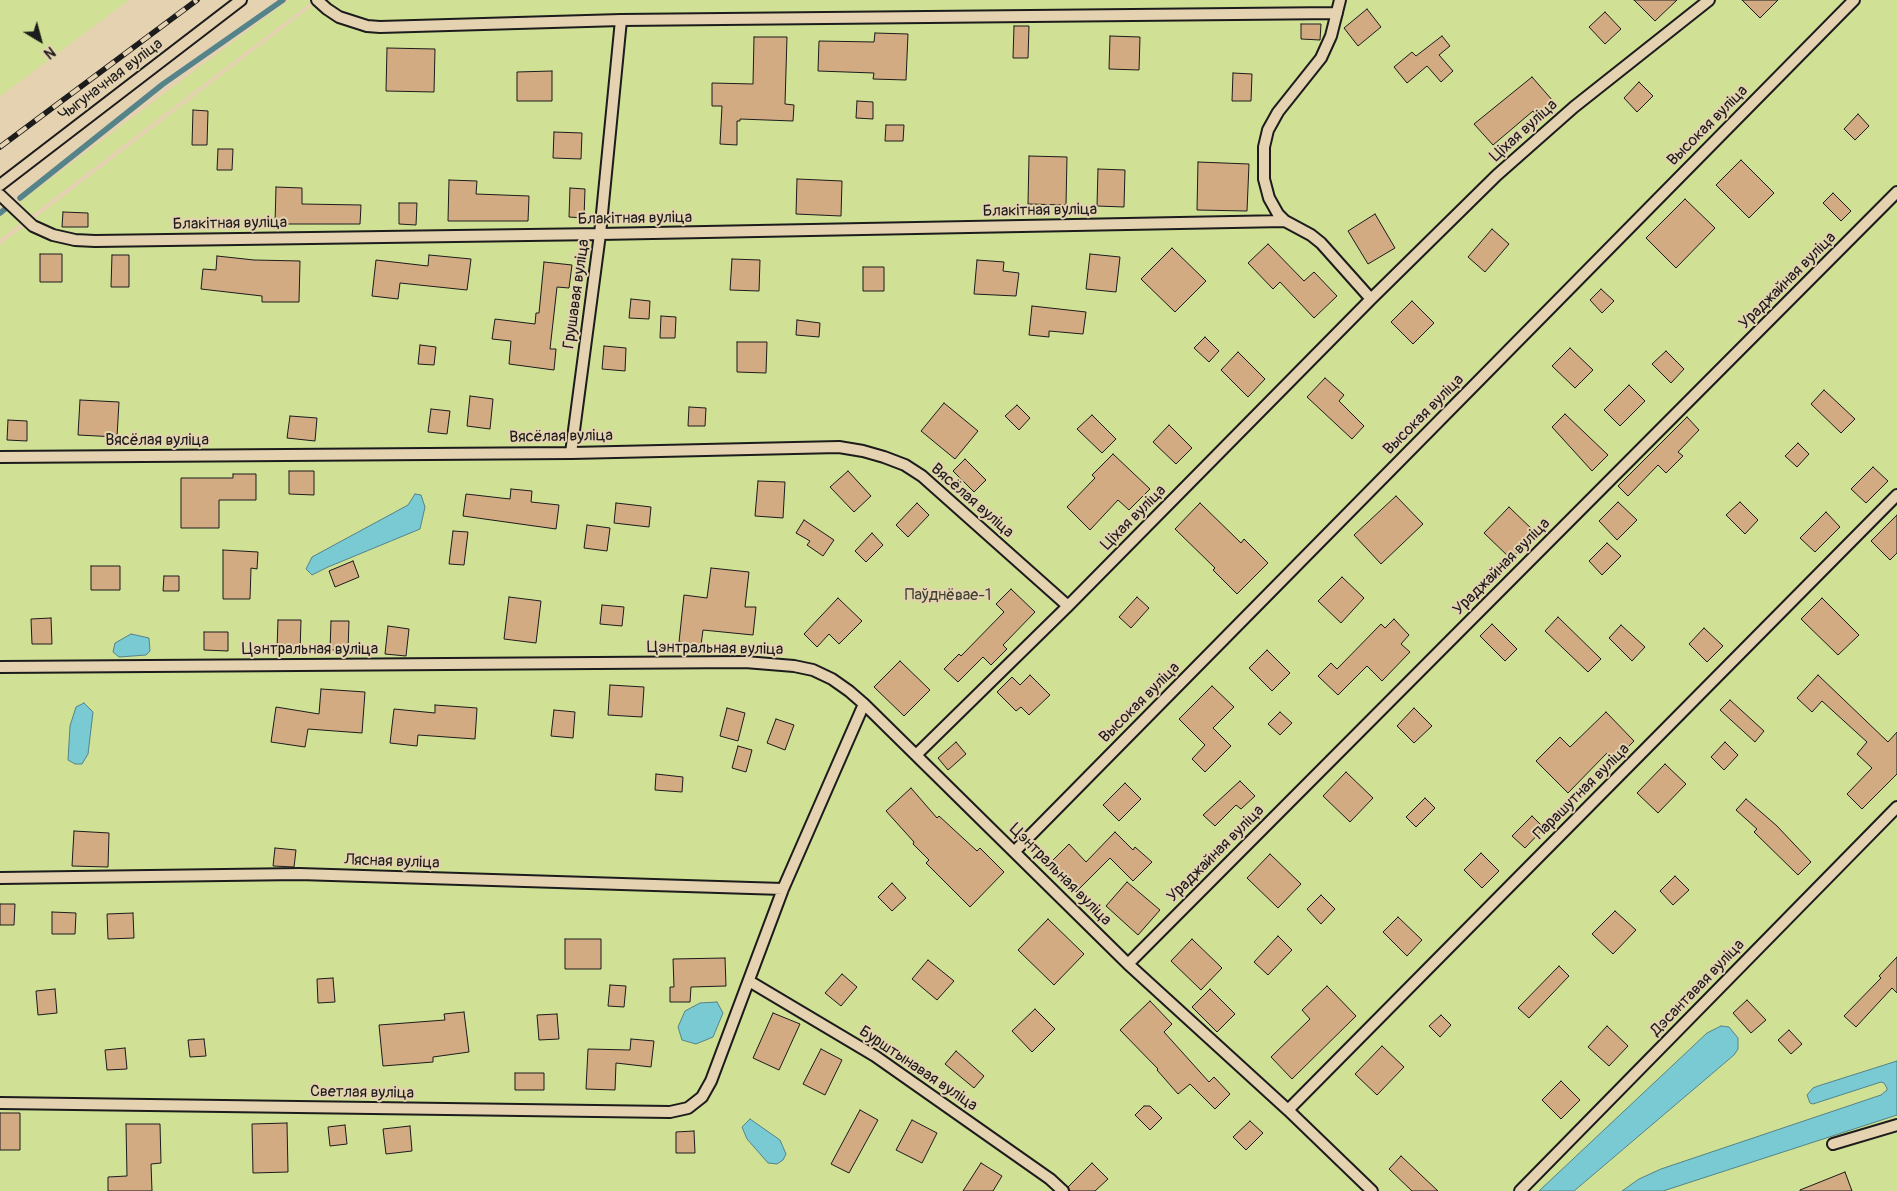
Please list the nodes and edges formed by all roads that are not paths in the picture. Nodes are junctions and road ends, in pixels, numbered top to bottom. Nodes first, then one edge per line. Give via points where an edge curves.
1 (241, 0) edge
2 (317, 0) edge
3 (1340, 0) edge
4 (1709, 0) edge
5 (1854, 0) edge
6 (1337, 14) junction
7 (620, 20) junction
8 (0, 185) edge
9 (1897, 192) edge
10 (0, 195) edge
11 (1285, 221) junction
12 (600, 234) junction
13 (1371, 299) junction
14 (571, 453) junction
15 (0, 457) edge
16 (1897, 496) edge
17 (1068, 606) junction
18 (0, 667) edge
19 (864, 704) junction
20 (916, 755) junction
21 (1897, 807) edge
22 (1015, 851) junction
23 (0, 878) edge
24 (784, 889) junction
25 (1128, 964) junction
26 (749, 981) junction
27 (0, 1102) edge
28 (1288, 1110) junction
29 (1897, 1124) edge
30 (1833, 1144) dead end
31 (1063, 1191) edge
32 (1372, 1191) edge
33 (1520, 1191) edge

1 - 8 lane, Чыгуначная вуліца
2 - 7 lane via 339,17 367,26
3 - 6 lane
4 - 13 lane, Ціхая вуліца via 1548,129
5 - 22 lane, Высокая вуліца
6 - 7 lane
6 - 11 lane via 1320,58 1268,130 1264,147 1264,179 1273,206
7 - 12 lane, Грушавая вуліца
9 - 25 lane, Ураджайная вуліца
10 - 12 lane, Блакітная вуліца via 33,226 75,240
11 - 12 lane, Блакітная вуліца
11 - 13 lane via 1321,243
12 - 14 lane, Грушавая вуліца
13 - 17 lane, Ціхая вуліца
14 - 15 lane, Вясёлая вуліца
14 - 17 lane, Вясёлая вуліца via 839,447 884,457 905,465 936,488
16 - 28 lane, Парашутная вуліца
17 - 20 lane, Ціхая вуліца
18 - 19 lane, Цэнтральная вуліца via 770,663 813,670 850,690
19 - 20 lane, Цэнтральная вуліца
19 - 24 lane, Светлая вуліца
20 - 22 lane, Цэнтральная вуліца
21 - 33 lane, Дэсантавая вуліца
22 - 25 lane, Цэнтральная вуліца
23 - 24 lane, Лясная вуліца via 299,874
24 - 26 lane, Светлая вуліца
25 - 28 lane, Цэнтральная вуліца
26 - 27 lane, Светлая вуліца via 702,1097 688,1108 670,1112
26 - 31 lane, Бурштынавая вуліца via 875,1056
28 - 32 lane, Цэнтральная вуліца
29 - 30 lane

